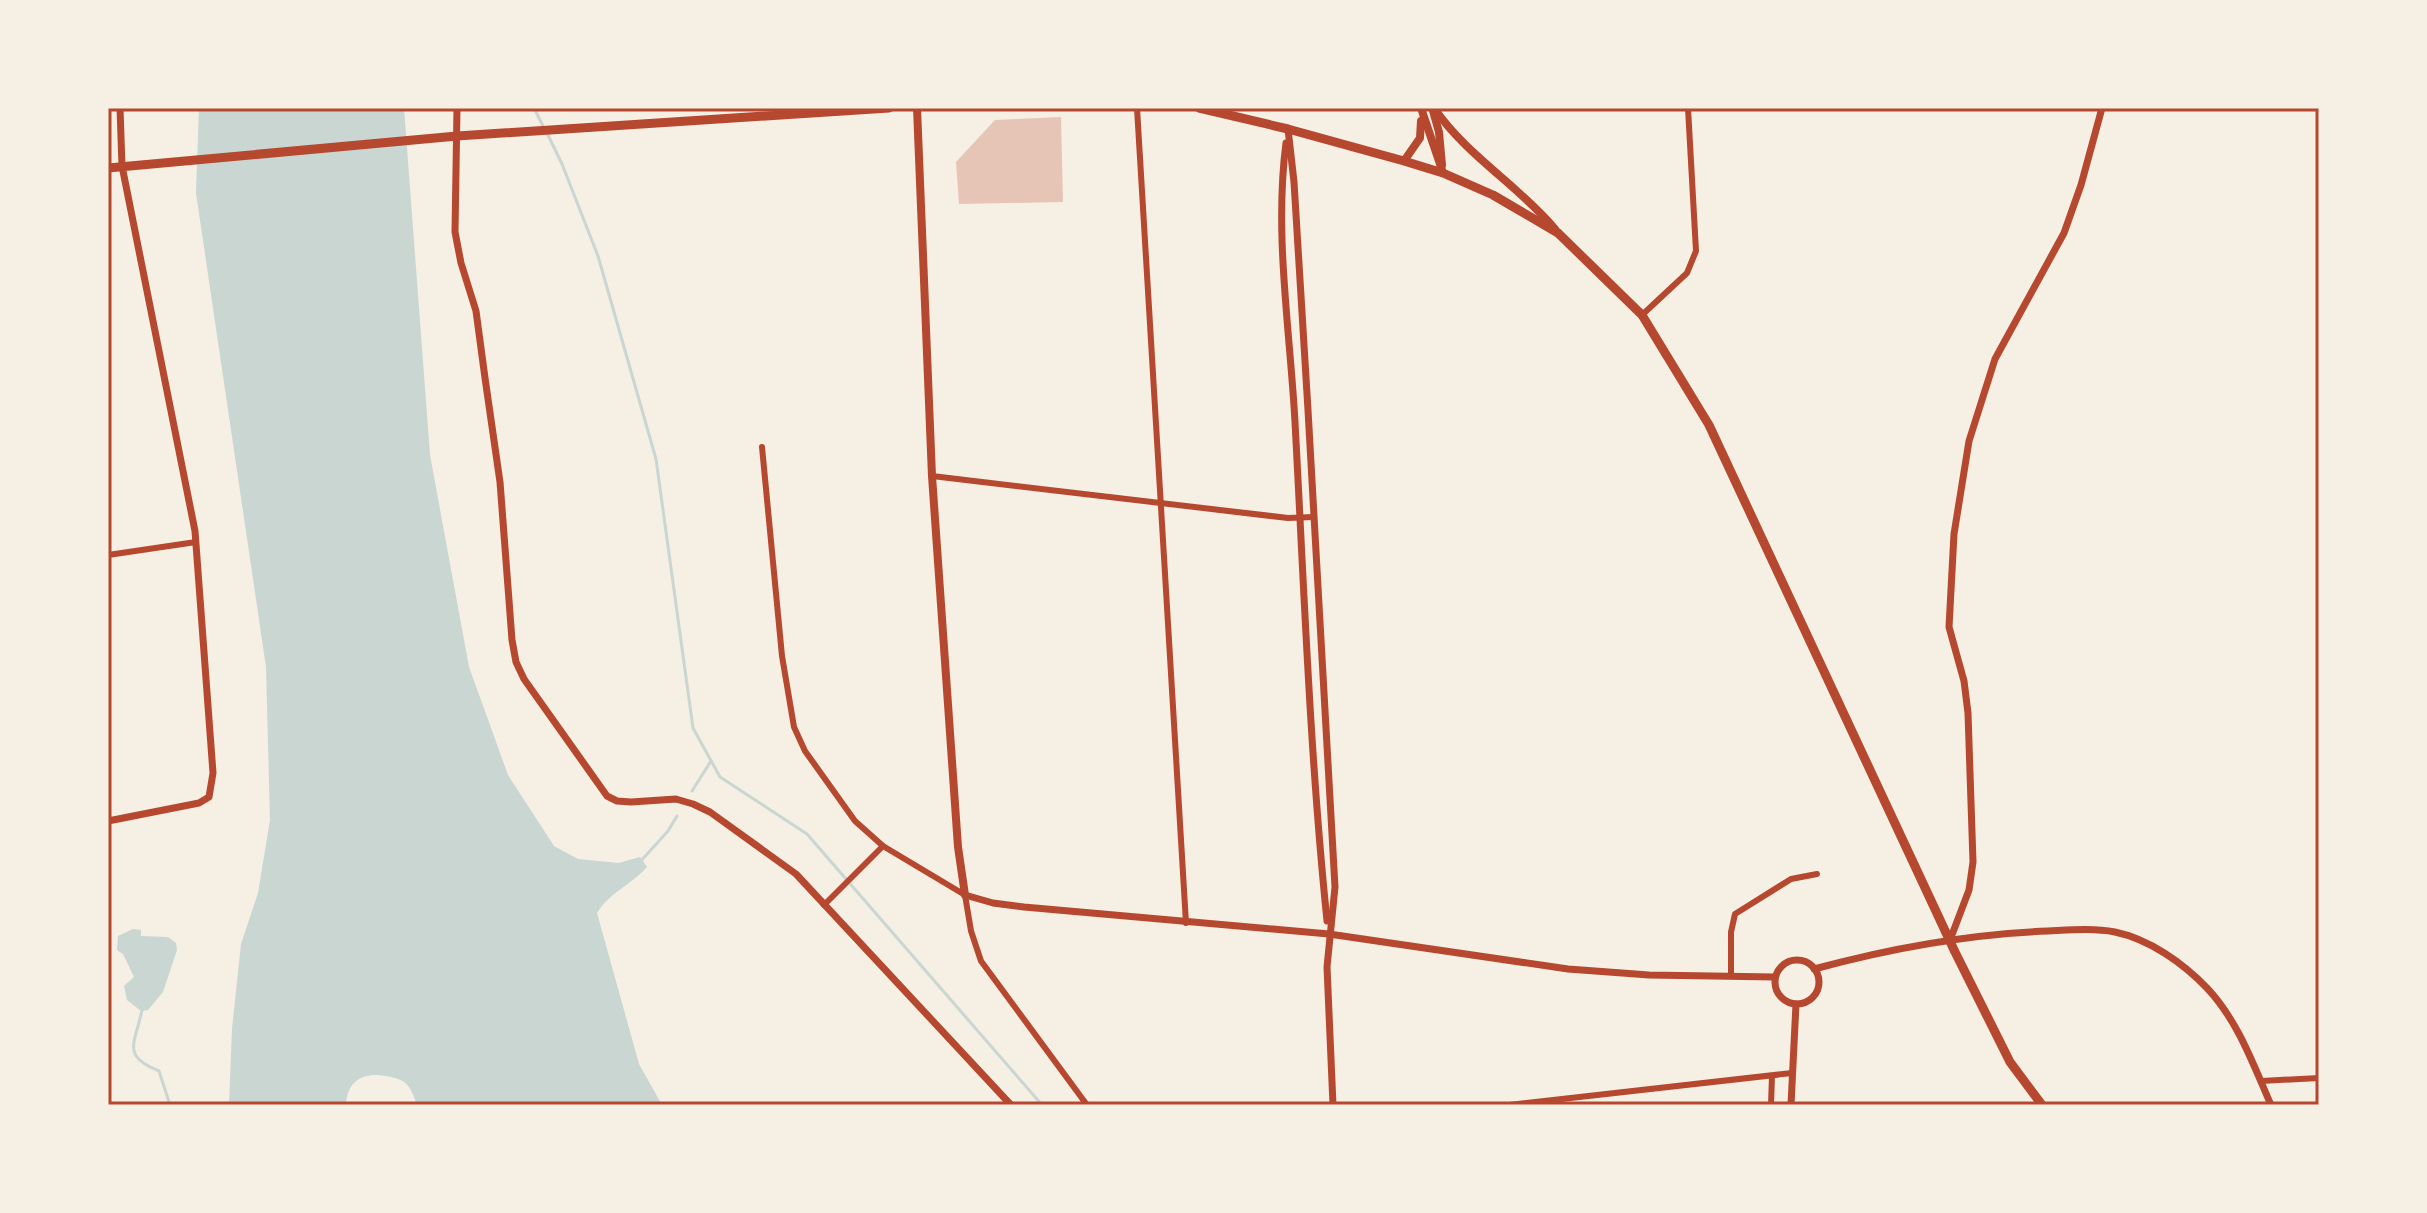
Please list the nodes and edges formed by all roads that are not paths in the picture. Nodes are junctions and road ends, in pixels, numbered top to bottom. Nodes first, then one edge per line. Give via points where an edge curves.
1 (120, 108) edge
2 (457, 108) edge
3 (889, 108) edge
4 (917, 108) edge
5 (1137, 108) edge
6 (1199, 108) edge
7 (1420, 108) edge
8 (1433, 108) edge
9 (1688, 108) edge
10 (2102, 108) edge
11 (756, 112) edge
12 (1288, 129) junction
13 (457, 136) junction
14 (1404, 161) junction
15 (122, 166) junction
16 (108, 168) edge
17 (1443, 173) junction
18 (1558, 233) junction
19 (1642, 315) junction
20 (762, 447) dead end
21 (932, 476) junction
22 (1159, 503) junction
23 (1313, 517) junction
24 (1300, 518) junction
25 (196, 542) junction
26 (108, 555) edge
27 (108, 821) edge
28 (883, 846) junction
29 (1817, 874) dead end
30 (965, 895) junction
31 (824, 905) junction
32 (1186, 923) junction
33 (1329, 934) junction
34 (1950, 940) junction
35 (1814, 969) junction
36 (1731, 976) junction
37 (1775, 977) junction
38 (1796, 1004) junction
39 (1792, 1073) junction
40 (1772, 1076) junction
41 (2319, 1078) edge
42 (2261, 1081) junction
43 (1539, 1103) edge
44 (1011, 1105) edge
45 (1087, 1105) edge
46 (1333, 1105) edge
47 (1509, 1105) edge
48 (1771, 1105) edge
49 (1791, 1105) edge
50 (2042, 1105) edge
51 (2271, 1105) edge

1 - 15 street
2 - 13 street
3 - 11 main road
4 - 21 main road
5 - 22 street
6 - 12 main road
7 - 14 main road via 1420,138
7 - 17 main road
8 - 17 main road
8 - 18 main road
9 - 19 street via 1696,251 1687,273
10 - 34 street via 2064,233 1995,359 1969,441 1954,534 1949,627 1968,713 1973,862 1969,890
11 - 13 main road
12 - 14 main road
12 - 23 street
12 - 24 street via 1281,182
13 - 15 main road
13 - 31 street via 455,232 476,311 500,482 512,640 524,679 607,796 631,802 676,799 701,808 796,874
14 - 17 main road
15 - 16 main road
15 - 25 street
17 - 18 main road
18 - 19 main road
19 - 34 main road via 1709,425
20 - 28 street via 794,727 855,821
21 - 22 street
21 - 30 main road
22 - 24 street
22 - 32 street
23 - 24 street
23 - 33 street via 1335,887
24 - 33 street
25 - 26 street
25 - 27 street via 213,786 199,803
28 - 30 street
28 - 31 street
29 - 36 street via 1791,879 1735,914
30 - 32 street via 1008,905
30 - 45 street via 981,961
31 - 44 street
32 - 33 street
33 - 36 street via 1568,969
33 - 46 street
34 - 35 street
34 - 42 street via 2094,930 2139,939 2211,992 2232,1021
34 - 50 main road via 2010,1062
35 - 37 street via 1792,961
35 - 38 street via 1817,989 1809,1000
36 - 37 street
37 - 38 street via 1779,995
38 - 39 street
39 - 40 street
39 - 49 street
40 - 43 street
40 - 48 street
41 - 42 street
42 - 51 street
43 - 47 street

